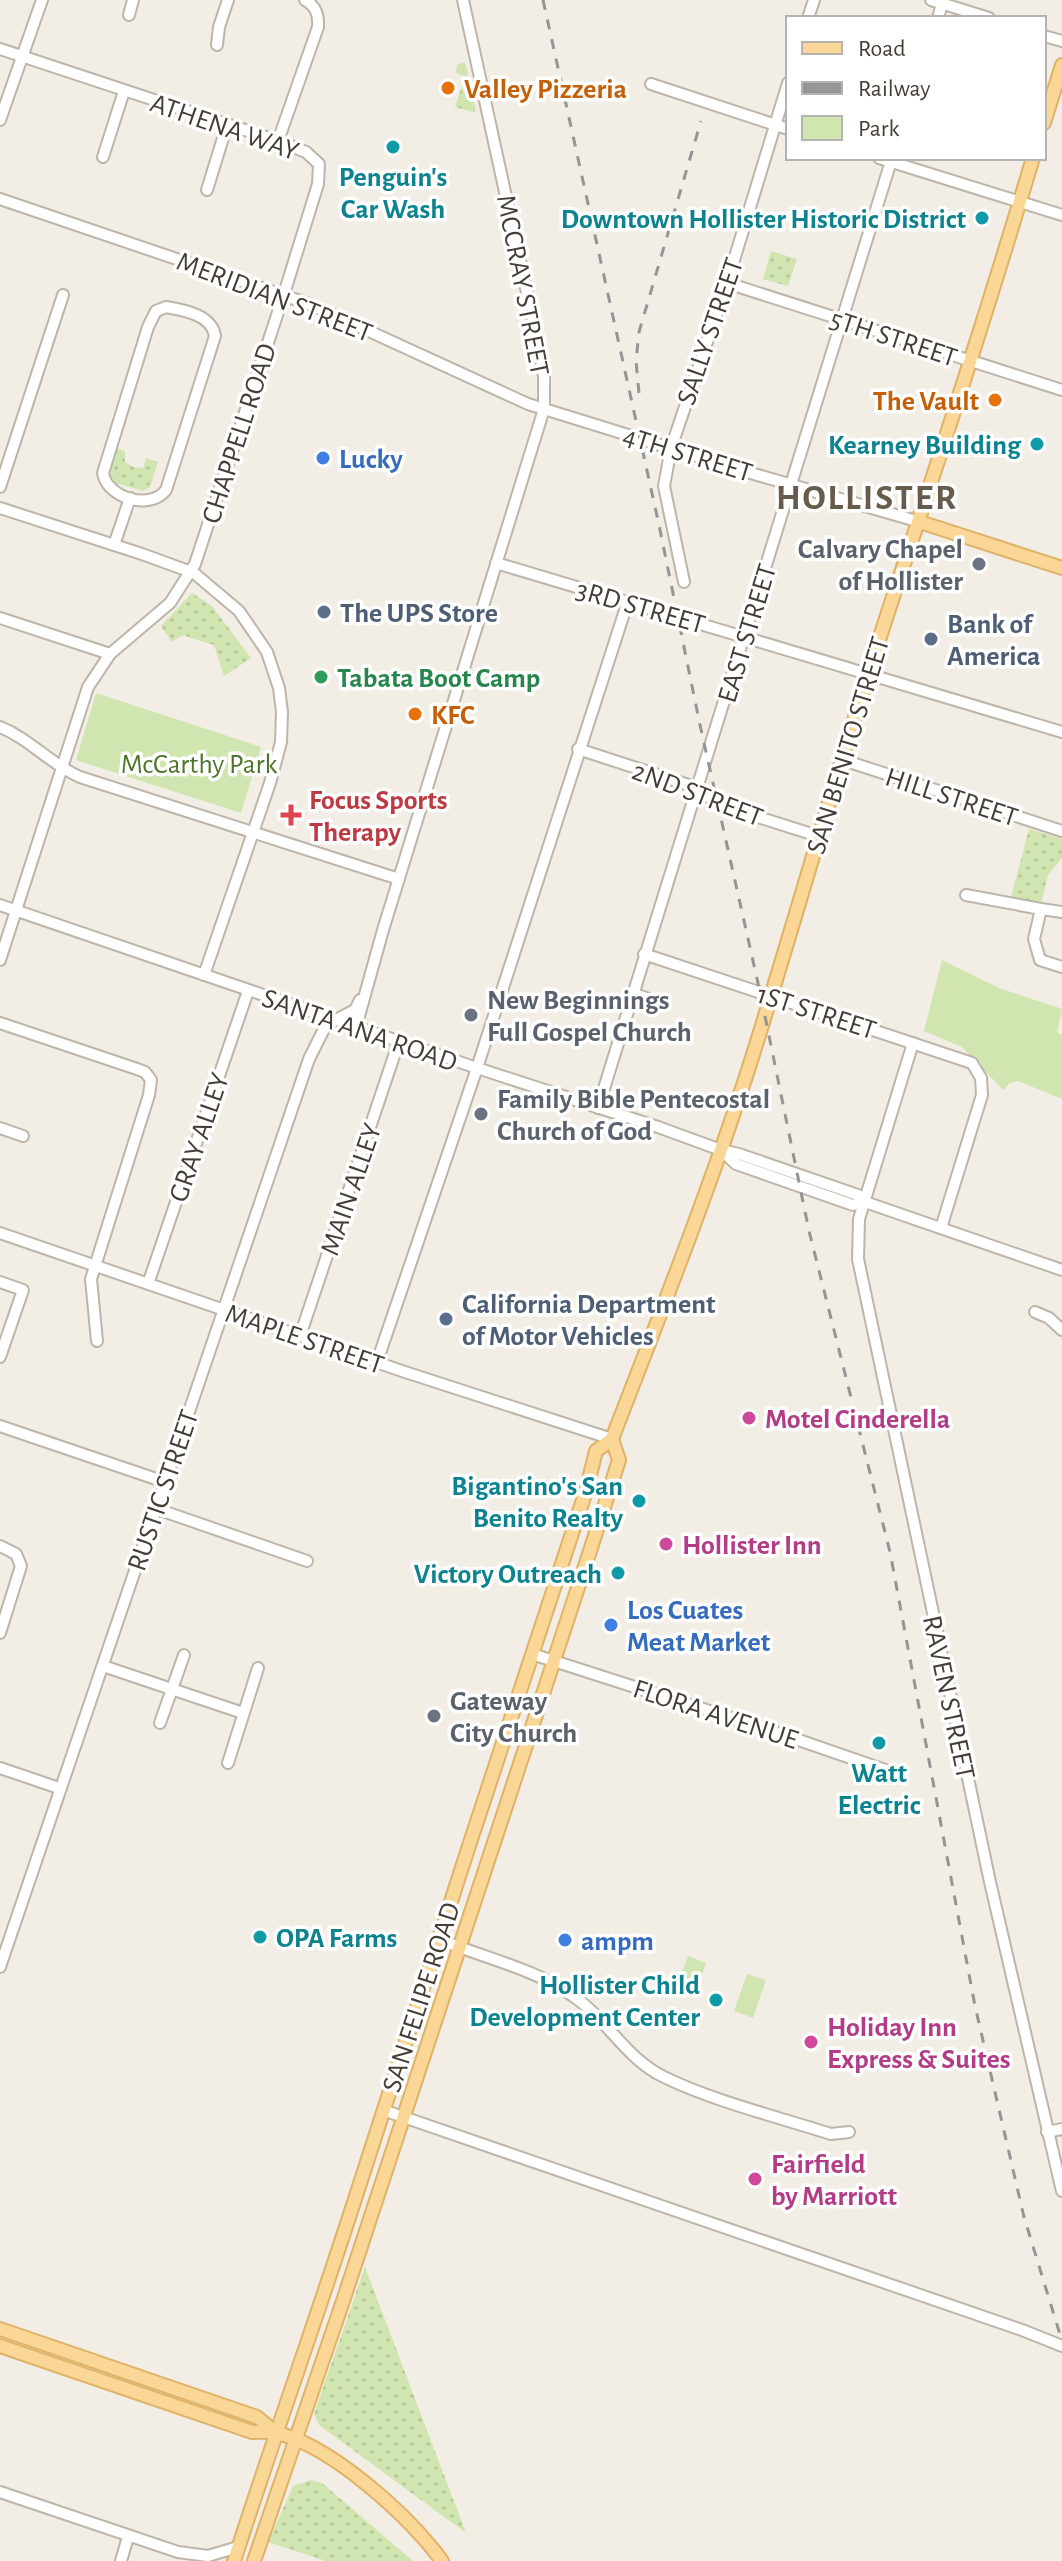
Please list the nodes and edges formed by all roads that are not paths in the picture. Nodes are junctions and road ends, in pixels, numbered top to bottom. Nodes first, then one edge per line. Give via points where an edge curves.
1 (42, 0) edge
2 (133, 0) edge
3 (228, 0) edge
4 (305, 0) edge
5 (463, 0) edge
6 (939, 1) edge
7 (129, 15) dead end
8 (983, 16) edge
9 (217, 45) dead end
10 (0, 49) edge
11 (21, 56) junction
12 (1062, 65) edge
13 (651, 84) dead end
14 (786, 89) edge
15 (124, 91) junction
16 (1046, 117) edge
17 (0, 120) edge
18 (227, 125) junction
19 (775, 125) junction
20 (786, 128) edge
21 (278, 141) junction
22 (103, 157) dead end
23 (892, 160) edge
24 (1032, 160) edge
25 (207, 190) dead end
26 (0, 199) edge
27 (1019, 204) junction
28 (1062, 215) edge
29 (727, 283) junction
30 (284, 294) junction
31 (63, 295) dead end
32 (842, 321) junction
33 (969, 362) junction
34 (1062, 390) edge
35 (544, 409) junction
36 (671, 448) junction
37 (792, 485) junction
38 (0, 487) edge
39 (130, 498) junction
40 (0, 508) edge
41 (920, 522) junction
42 (114, 545) junction
43 (496, 563) junction
44 (1062, 568) edge
45 (190, 572) junction
46 (684, 582) dead end
47 (628, 601) junction
48 (0, 618) edge
49 (744, 636) junction
50 (110, 654) junction
51 (870, 675) junction
52 (0, 727) edge
53 (1062, 732) edge
54 (578, 749) junction
55 (843, 760) junction
56 (60, 768) junction
57 (698, 788) junction
58 (1062, 831) edge
59 (253, 832) junction
60 (818, 836) junction
61 (399, 879) junction
62 (966, 895) dead end
63 (0, 905) edge
64 (1041, 909) junction
65 (16, 911) junction
66 (1062, 912) edge
67 (644, 954) junction
68 (0, 960) edge
69 (1062, 967) edge
70 (204, 975) junction
71 (248, 991) junction
72 (366, 992) junction
73 (632, 993) junction
74 (770, 995) junction
75 (652, 1000) dead end
76 (334, 1019) junction
77 (0, 1023) edge
78 (356, 1027) junction
79 (399, 1041) junction
80 (913, 1043) junction
81 (477, 1068) junction
82 (598, 1108) junction
83 (0, 1128) edge
84 (23, 1136) dead end
85 (721, 1150) junction
86 (865, 1202) junction
87 (941, 1228) junction
88 (0, 1233) edge
89 (94, 1265) junction
90 (1062, 1270) edge
91 (0, 1282) edge
92 (148, 1284) junction
93 (222, 1310) junction
94 (1035, 1312) dead end
95 (1062, 1330) edge
96 (300, 1336) junction
97 (97, 1341) dead end
98 (0, 1357) edge
99 (377, 1362) junction
100 (0, 1426) edge
101 (612, 1439) junction
102 (165, 1482) junction
103 (157, 1509) junction
104 (0, 1546) edge
105 (307, 1561) dead end
106 (0, 1633) edge
107 (532, 1654) junction
108 (184, 1655) dead end
109 (554, 1661) junction
110 (103, 1666) junction
111 (258, 1668) dead end
112 (172, 1689) junction
113 (243, 1713) junction
114 (160, 1723) dead end
115 (228, 1763) dead end
116 (0, 1768) edge
117 (900, 1775) dead end
118 (59, 1788) junction
119 (439, 1939) junction
120 (460, 1948) junction
121 (0, 1967) edge
122 (383, 2110) junction
123 (403, 2117) junction
124 (1062, 2129) edge
125 (849, 2132) dead end
126 (1047, 2132) junction
127 (1062, 2191) edge
128 (0, 2329) edge
129 (0, 2346) edge
130 (1062, 2346) edge
131 (276, 2433) junction
132 (296, 2440) junction
133 (0, 2492) edge
134 (128, 2537) junction
135 (238, 2547) junction
136 (121, 2561) edge
137 (234, 2561) edge
138 (254, 2561) edge
139 (442, 2561) edge

1 - 11 street
2 - 7 street
3 - 9 street
4 - 21 street via 317,14 318,27
5 - 35 street, MCCRAY STREET via 538,343
6 - 8 street
10 - 11 street, ATHENA WAY
11 - 15 street, ATHENA WAY
11 - 17 street
12 - 16 main road
13 - 19 street
14 - 19 street, SALLY STREET
15 - 18 street, ATHENA WAY
15 - 22 street
18 - 21 street, ATHENA WAY
18 - 25 street
19 - 20 street
19 - 29 street, SALLY STREET
21 - 30 street, ATHENA WAY via 306,152 319,164 318,184
23 - 27 street
23 - 32 street, EAST STREET
24 - 27 main road, SAN BENITO STREET
26 - 30 street, MERIDIAN STREET
27 - 28 street
27 - 33 main road, SAN BENITO STREET
29 - 32 street, 5TH STREET
29 - 36 street, SALLY STREET
30 - 35 street, MERIDIAN STREET
30 - 45 street, CHAPPELL ROAD
31 - 38 street
32 - 33 street, 5TH STREET
32 - 37 street, EAST STREET
33 - 34 street, 5TH STREET
33 - 41 main road, SAN BENITO STREET
35 - 36 street, 4TH STREET
35 - 43 street, MCCRAY STREET
36 - 37 street, 4TH STREET
36 - 46 street, SALLY STREET via 664,486
37 - 41 street, 4TH STREET
37 - 49 street, EAST STREET
39 - 39 street via 152,500 166,490 213,344 211,324 177,309 162,308 153,314 105,464 108,486
39 - 42 street
40 - 42 street
41 - 44 main road, 4TH STREET
41 - 51 main road, SAN BENITO STREET
42 - 45 street
43 - 47 street, 3RD STREET
43 - 61 street, MCCRAY STREET
45 - 50 street, CHAPPELL ROAD via 170,603
45 - 59 street via 239,611 261,640 275,674 281,742
47 - 49 street, 3RD STREET
47 - 54 street
48 - 50 street
49 - 51 street, 3RD STREET
49 - 57 street, EAST STREET
50 - 56 street, CHAPPELL ROAD via 88,687
51 - 53 street, 3RD STREET
51 - 55 main road, SAN BENITO STREET
52 - 56 street
54 - 57 street, 2ND STREET
54 - 81 street
55 - 58 street, HILL STREET
55 - 60 main road, SAN BENITO STREET
56 - 59 street
56 - 65 street, CHAPPELL ROAD
57 - 60 street, 2ND STREET via 717,804
57 - 67 street, EAST STREET
59 - 61 street
59 - 70 street
60 - 74 main road, SAN BENITO STREET
61 - 72 street, MCCRAY STREET
62 - 64 street
63 - 65 street, SANTA ANA ROAD
64 - 66 street
64 - 69 street via 1034,939 1040,960
65 - 68 street, CHAPPELL ROAD
65 - 70 street, SANTA ANA ROAD
67 - 73 street, EAST STREET
67 - 74 street, 1ST STREET
70 - 71 street, SANTA ANA ROAD
71 - 76 street, SANTA ANA ROAD
71 - 92 street, GRAY ALLEY
72 - 76 street, RUSTIC STREET via 355,1010
72 - 78 street, MCCRAY STREET
73 - 75 street
73 - 82 street, EAST STREET
74 - 80 street, 1ST STREET
74 - 85 main road, SAN BENITO STREET
76 - 78 street, SANTA ANA ROAD
76 - 93 street, RUSTIC STREET via 309,1059
77 - 89 street via 145,1072 151,1080
78 - 79 street, SANTA ANA ROAD
79 - 81 street, SANTA ANA ROAD
79 - 96 street, MAIN ALLEY
80 - 86 street, RAVEN STREET
80 - 87 street, 1ST STREET via 966,1059 981,1078 980,1107
81 - 82 street, SANTA ANA ROAD
81 - 99 street
82 - 85 street, SANTA ANA ROAD
83 - 84 street
85 - 86 street, SANTA ANA ROAD via 858,1195
85 - 101 main road, SAN FELIPE ROAD
86 - 87 street, SANTA ANA ROAD
86 - 126 street, RAVEN STREET via 858,1259
87 - 90 street, SANTA ANA ROAD
88 - 89 street, MAPLE STREET
89 - 92 street, MAPLE STREET
89 - 97 street
91 - 98 street via 23,1290
92 - 93 street, MAPLE STREET
93 - 96 street, MAPLE STREET
93 - 102 street, RUSTIC STREET
94 - 95 street
96 - 99 street, MAPLE STREET
99 - 101 street, MAPLE STREET
100 - 102 street
101 - 107 main road, SAN FELIPE ROAD via 596,1451
101 - 109 main road, SAN FELIPE ROAD via 619,1460
102 - 103 street, RUSTIC STREET
103 - 105 street
103 - 110 street, RUSTIC STREET
104 - 106 street via 16,1554 21,1566
107 - 109 street, FLORA AVENUE
107 - 119 main road, SAN FELIPE ROAD
108 - 112 street
109 - 117 street, FLORA AVENUE
109 - 120 main road, SAN FELIPE ROAD
110 - 112 street
110 - 118 street, RUSTIC STREET
111 - 113 street
112 - 113 street
112 - 114 street
113 - 115 street
116 - 118 street
118 - 121 street, RUSTIC STREET
119 - 120 street
119 - 122 main road, SAN FELIPE ROAD
120 - 123 main road, SAN FELIPE ROAD
120 - 125 street via 540,1977 572,1995 637,2059 662,2076 831,2134
122 - 123 street
122 - 131 main road, SAN FELIPE ROAD
123 - 130 street
123 - 132 main road, SAN FELIPE ROAD
124 - 126 street
126 - 127 street, RAVEN STREET
128 - 131 main road via 257,2417
129 - 131 main road via 252,2432
131 - 132 main road
131 - 135 main road, SAN FELIPE ROAD
132 - 138 main road, SAN FELIPE ROAD
132 - 139 main road via 371,2488
133 - 134 street
134 - 135 street via 192,2556
134 - 136 street
135 - 137 main road, SAN FELIPE ROAD

